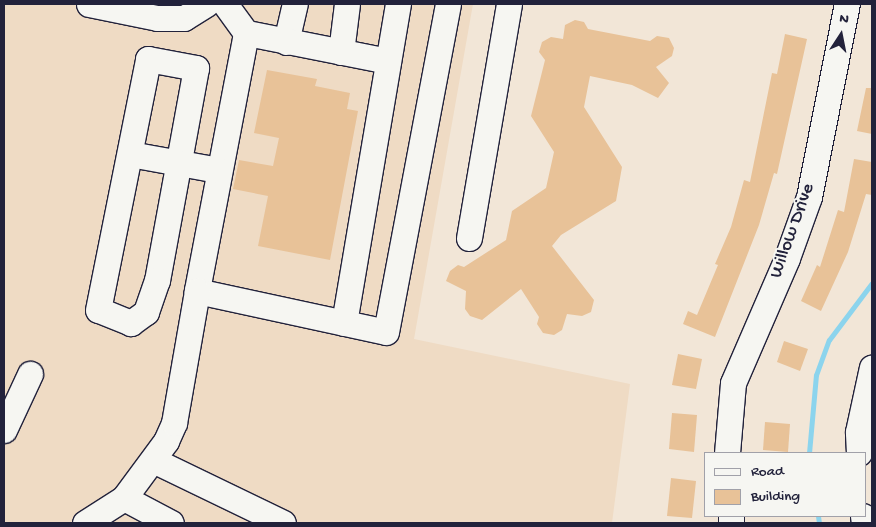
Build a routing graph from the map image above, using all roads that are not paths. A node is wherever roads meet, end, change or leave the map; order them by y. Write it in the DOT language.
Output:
graph roads {
  1 [pos="89,4"];
  2 [pos="206,4"];
  3 [pos="225,4"];
  4 [pos="296,4"];
  5 [pos="348,4"];
  6 [pos="398,4"];
  7 [pos="448,4"];
  8 [pos="509,4"];
  9 [pos="847,4"];
  10 [pos="157,18"];
  11 [pos="246,33"];
  12 [pos="286,42"];
  13 [pos="340,52"];
  14 [pos="148,60"];
  15 [pos="388,61"];
  16 [pos="130,154"];
  17 [pos="177,163"];
  18 [pos="218,170"];
  19 [pos="469,238"];
  20 [pos="197,291"];
  21 [pos="344,323"];
  22 [pos="872,367"];
  23 [pos="30,374"];
  24 [pos="868,404"];
  25 [pos="4,430"];
  26 [pos="727,452"];
  27 [pos="859,452"];
  28 [pos="155,461"];
  29 [pos="124,498"];
  30 [pos="85,523"];
  31 [pos="171,523"];
  32 [pos="283,523"];
  1 -- 10 [label="street"];
  2 -- 10 [label="street"];
  3 -- 11 [label="street"];
  4 -- 12 [label="street"];
  5 -- 13 [label="street"];
  6 -- 15 [label="street"];
  7 -- 21 [label="street"];
  8 -- 19 [label="street"];
  9 -- 26 [label="street, Willow Drive"];
  10 -- 14 [label="street"];
  11 -- 12 [label="street"];
  11 -- 18 [label="street"];
  12 -- 13 [label="street"];
  13 -- 15 [label="street"];
  14 -- 16 [label="street"];
  14 -- 17 [label="street"];
  15 -- 21 [label="street"];
  16 -- 17 [label="street"];
  16 -- 17 [label="street"];
  17 -- 18 [label="street"];
  18 -- 20 [label="street"];
  20 -- 21 [label="street"];
  20 -- 28 [label="street"];
  22 -- 24 [label="street"];
  23 -- 25 [label="street"];
  24 -- 27 [label="street"];
  28 -- 29 [label="street"];
  28 -- 32 [label="street"];
  29 -- 30 [label="street"];
  29 -- 31 [label="street"];
}
